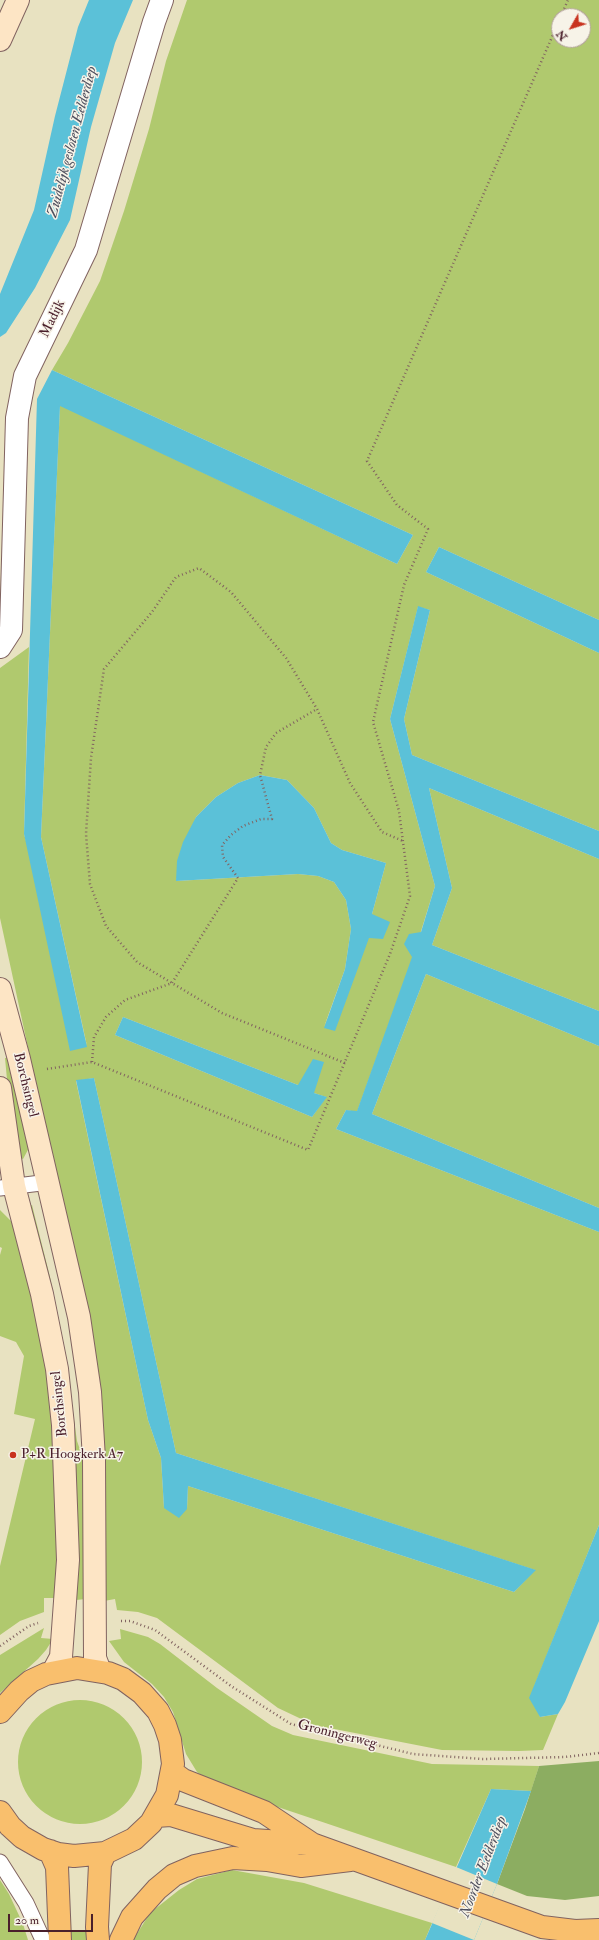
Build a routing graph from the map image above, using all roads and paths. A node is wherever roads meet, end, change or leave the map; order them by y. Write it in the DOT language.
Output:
graph roads {
  1 [pos="18,0"];
  2 [pos="162,0"];
  3 [pos="551,39"];
  4 [pos="0,40"];
  5 [pos="0,646"];
  6 [pos="317,709"];
  7 [pos="403,841"];
  8 [pos="172,983"];
  9 [pos="0,989"];
  10 [pos="92,1062"];
  11 [pos="344,1063"];
  12 [pos="41,1070"];
  13 [pos="0,1088"];
  14 [pos="49,1182"];
  15 [pos="7,1187"];
  16 [pos="61,1619"];
  17 [pos="95,1620"];
  18 [pos="0,1646"];
  19 [pos="100,1671"];
  20 [pos="53,1672"];
  21 [pos="0,1712"];
  22 [pos="599,1753"];
  23 [pos="172,1772"];
  24 [pos="0,1812"];
  25 [pos="156,1816"];
  26 [pos="312,1844"];
  27 [pos="50,1851"];
  28 [pos="105,1852"];
  29 [pos="354,1860"];
  30 [pos="0,1862"];
  31 [pos="599,1930"];
  32 [pos="43,1940"];
  33 [pos="60,1940"];
  34 [pos="98,1940"];
  35 [pos="121,1940"];
  1 -- 4 [label="main road"];
  2 -- 5 [label="street, Madijk"];
  3 -- 7 [label="path"];
  6 -- 7 [label="path"];
  6 -- 8 [label="path"];
  6 -- 8 [label="path"];
  7 -- 11 [label="path"];
  8 -- 10 [label="path"];
  8 -- 11 [label="path"];
  9 -- 14 [label="main road, Borchsingel"];
  10 -- 11 [label="path"];
  10 -- 12 [label="path"];
  13 -- 15 [label="main road, Borchsingel"];
  14 -- 15 [label="lane"];
  14 -- 17 [label="main road, Borchsingel"];
  15 -- 16 [label="main road, Borchsingel"];
  16 -- 18 [label="path"];
  16 -- 20 [label="main road, Borchsingel"];
  17 -- 19 [label="main road, Borchsingel"];
  17 -- 22 [label="path, Groningerweg"];
  19 -- 20 [label="main road"];
  19 -- 23 [label="main road"];
  20 -- 21 [label="main road"];
  23 -- 25 [label="main road"];
  23 -- 26 [label="main road"];
  24 -- 27 [label="main road"];
  25 -- 26 [label="main road"];
  25 -- 28 [label="main road"];
  26 -- 29 [label="main road"];
  27 -- 28 [label="main road"];
  27 -- 33 [label="main road"];
  28 -- 34 [label="main road"];
  29 -- 31 [label="main road"];
  29 -- 35 [label="main road"];
  30 -- 32 [label="lane"];
}
